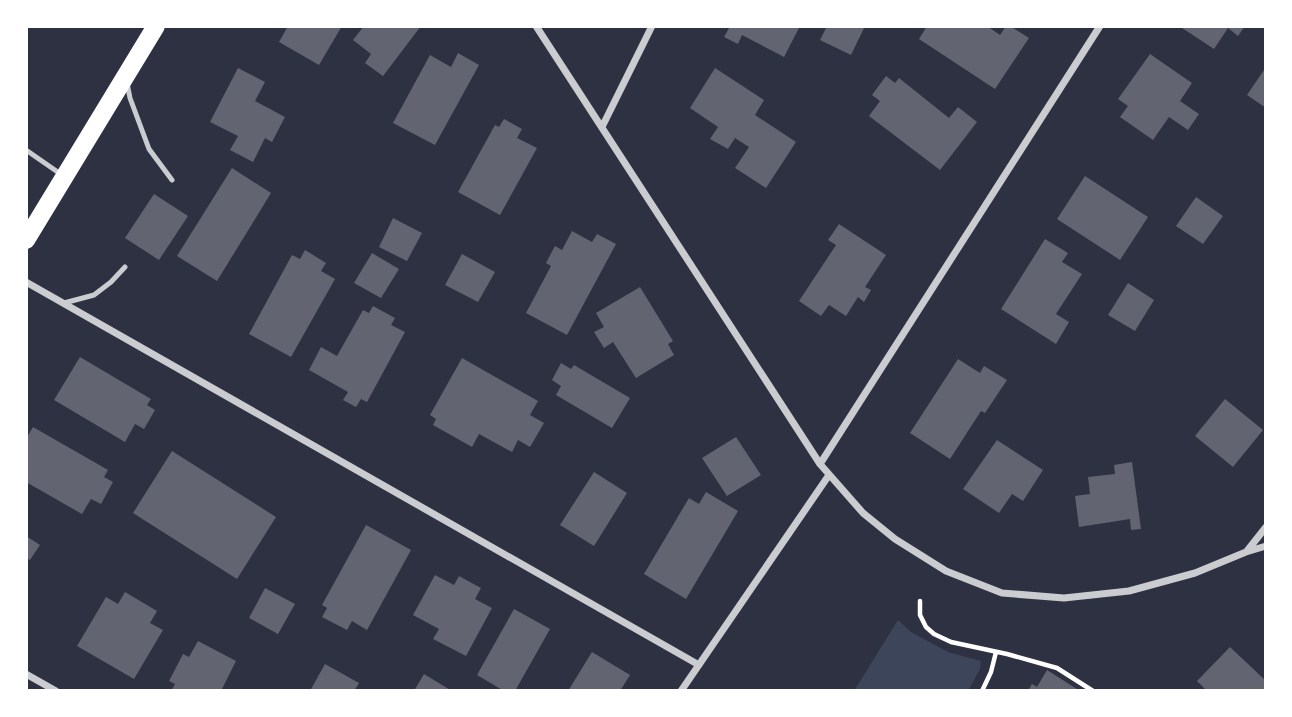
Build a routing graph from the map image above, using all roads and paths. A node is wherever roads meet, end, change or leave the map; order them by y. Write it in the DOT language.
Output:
graph roads {
  1 [pos="156,26"];
  2 [pos="536,26"];
  3 [pos="652,26"];
  4 [pos="1100,26"];
  5 [pos="126,75"];
  6 [pos="602,127"];
  7 [pos="26,150"];
  8 [pos="65,176"];
  9 [pos="172,180"];
  10 [pos="26,240"];
  11 [pos="125,267"];
  12 [pos="26,282"];
  13 [pos="64,303"];
  14 [pos="820,464"];
  15 [pos="829,475"];
  16 [pos="1266,527"];
  17 [pos="1266,547"];
  18 [pos="1246,552"];
  19 [pos="920,601"];
  20 [pos="996,652"];
  21 [pos="699,665"];
  22 [pos="26,674"];
  23 [pos="56,691"];
  24 [pos="681,691"];
  25 [pos="982,691"];
  26 [pos="1093,691"];
  1 -- 5 [label="main road"];
  2 -- 6 [label="street"];
  3 -- 6 [label="street"];
  4 -- 14 [label="street"];
  5 -- 8 [label="main road"];
  5 -- 9 [label="lane"];
  6 -- 14 [label="street"];
  7 -- 8 [label="lane"];
  8 -- 10 [label="main road"];
  11 -- 13 [label="lane"];
  12 -- 13 [label="street"];
  13 -- 21 [label="street"];
  14 -- 15 [label="street"];
  15 -- 18 [label="street"];
  15 -- 21 [label="street"];
  16 -- 18 [label="street"];
  17 -- 18 [label="street"];
  19 -- 20 [label="path"];
  20 -- 25 [label="path"];
  20 -- 26 [label="path"];
  21 -- 24 [label="street"];
  22 -- 23 [label="street"];
}
